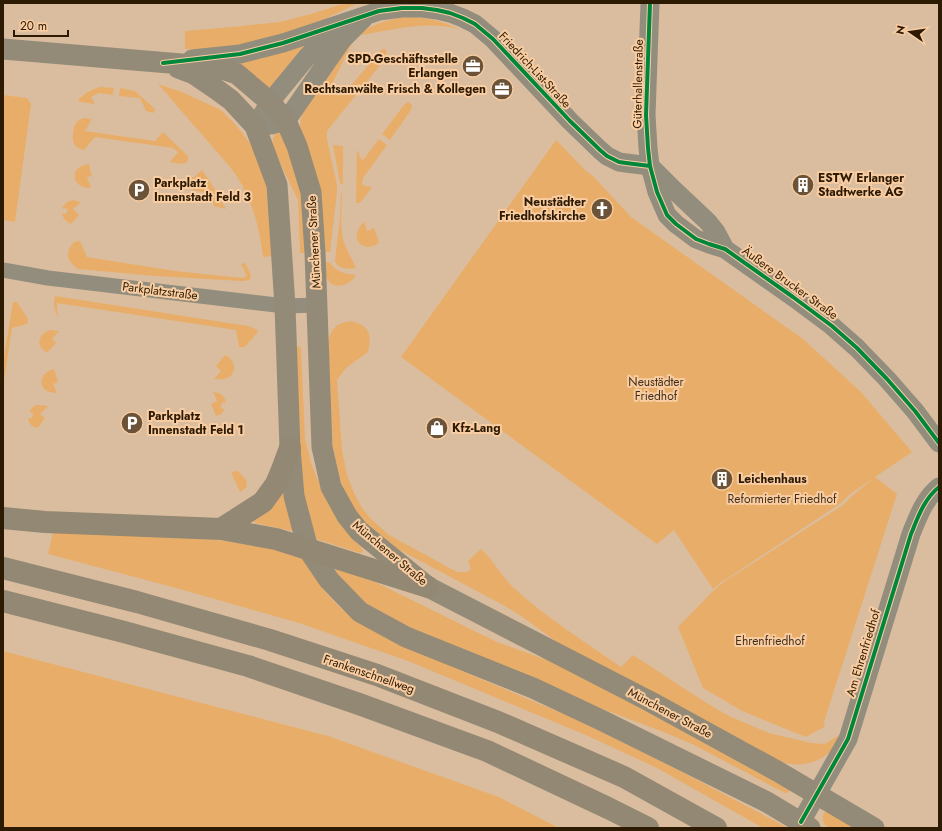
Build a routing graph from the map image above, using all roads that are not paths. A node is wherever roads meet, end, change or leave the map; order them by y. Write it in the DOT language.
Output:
graph roads {
  1 [pos="650,3"];
  2 [pos="368,15"];
  3 [pos="6,50"];
  4 [pos="159,62"];
  5 [pos="270,102"];
  6 [pos="286,121"];
  7 [pos="255,126"];
  8 [pos="650,166"];
  9 [pos="3,270"];
  10 [pos="317,305"];
  11 [pos="285,306"];
  12 [pos="939,442"];
  13 [pos="290,448"];
  14 [pos="939,487"];
  15 [pos="3,518"];
  16 [pos="221,529"];
  17 [pos="308,549"];
  18 [pos="3,568"];
  19 [pos="428,587"];
  20 [pos="3,601"];
  21 [pos="817,794"];
  22 [pos="805,825"];
  23 [pos="648,828"];
  24 [pos="716,828"];
  25 [pos="874,828"];
  1 -- 8 [label="street, Güterhallenstraße"];
  2 -- 4 [label="street, Friedrich-List-Straße"];
  2 -- 5 [label="street, Friedrich-List-Straße"];
  2 -- 6 [label="street, Friedrich-List-Straße"];
  2 -- 8 [label="street, Friedrich-List-Straße"];
  3 -- 4 [label="main road, Münchener Straße"];
  4 -- 5 [label="main road, Münchener Straße"];
  4 -- 7 [label="main road, Münchener Straße"];
  5 -- 6 [label="main road, Münchener Straße"];
  5 -- 7 [label="street, Friedrich-List-Straße"];
  6 -- 7 [label="street"];
  6 -- 10 [label="main road, Münchener Straße"];
  7 -- 11 [label="main road, Münchener Straße"];
  8 -- 12 [label="street, Äußere Brucker Straße"];
  9 -- 11 [label="street, Parkplatzstraße"];
  10 -- 11 [label="street, Parkplatzstraße"];
  10 -- 19 [label="main road, Münchener Straße"];
  11 -- 13 [label="main road, Münchener Straße"];
  13 -- 16 [label="highway"];
  13 -- 17 [label="main road, Münchener Straße"];
  14 -- 21 [label="street, Am Ehrenfriedhof"];
  15 -- 16 [label="highway"];
  16 -- 17 [label="highway"];
  17 -- 19 [label="highway"];
  17 -- 22 [label="main road, Münchener Straße"];
  18 -- 24 [label="highway, Frankenschnellweg"];
  19 -- 21 [label="main road, Münchener Straße"];
  20 -- 23 [label="highway"];
  21 -- 22 [label="street, Am Ehrenfriedhof"];
  21 -- 25 [label="main road, Münchener Straße"];
}
